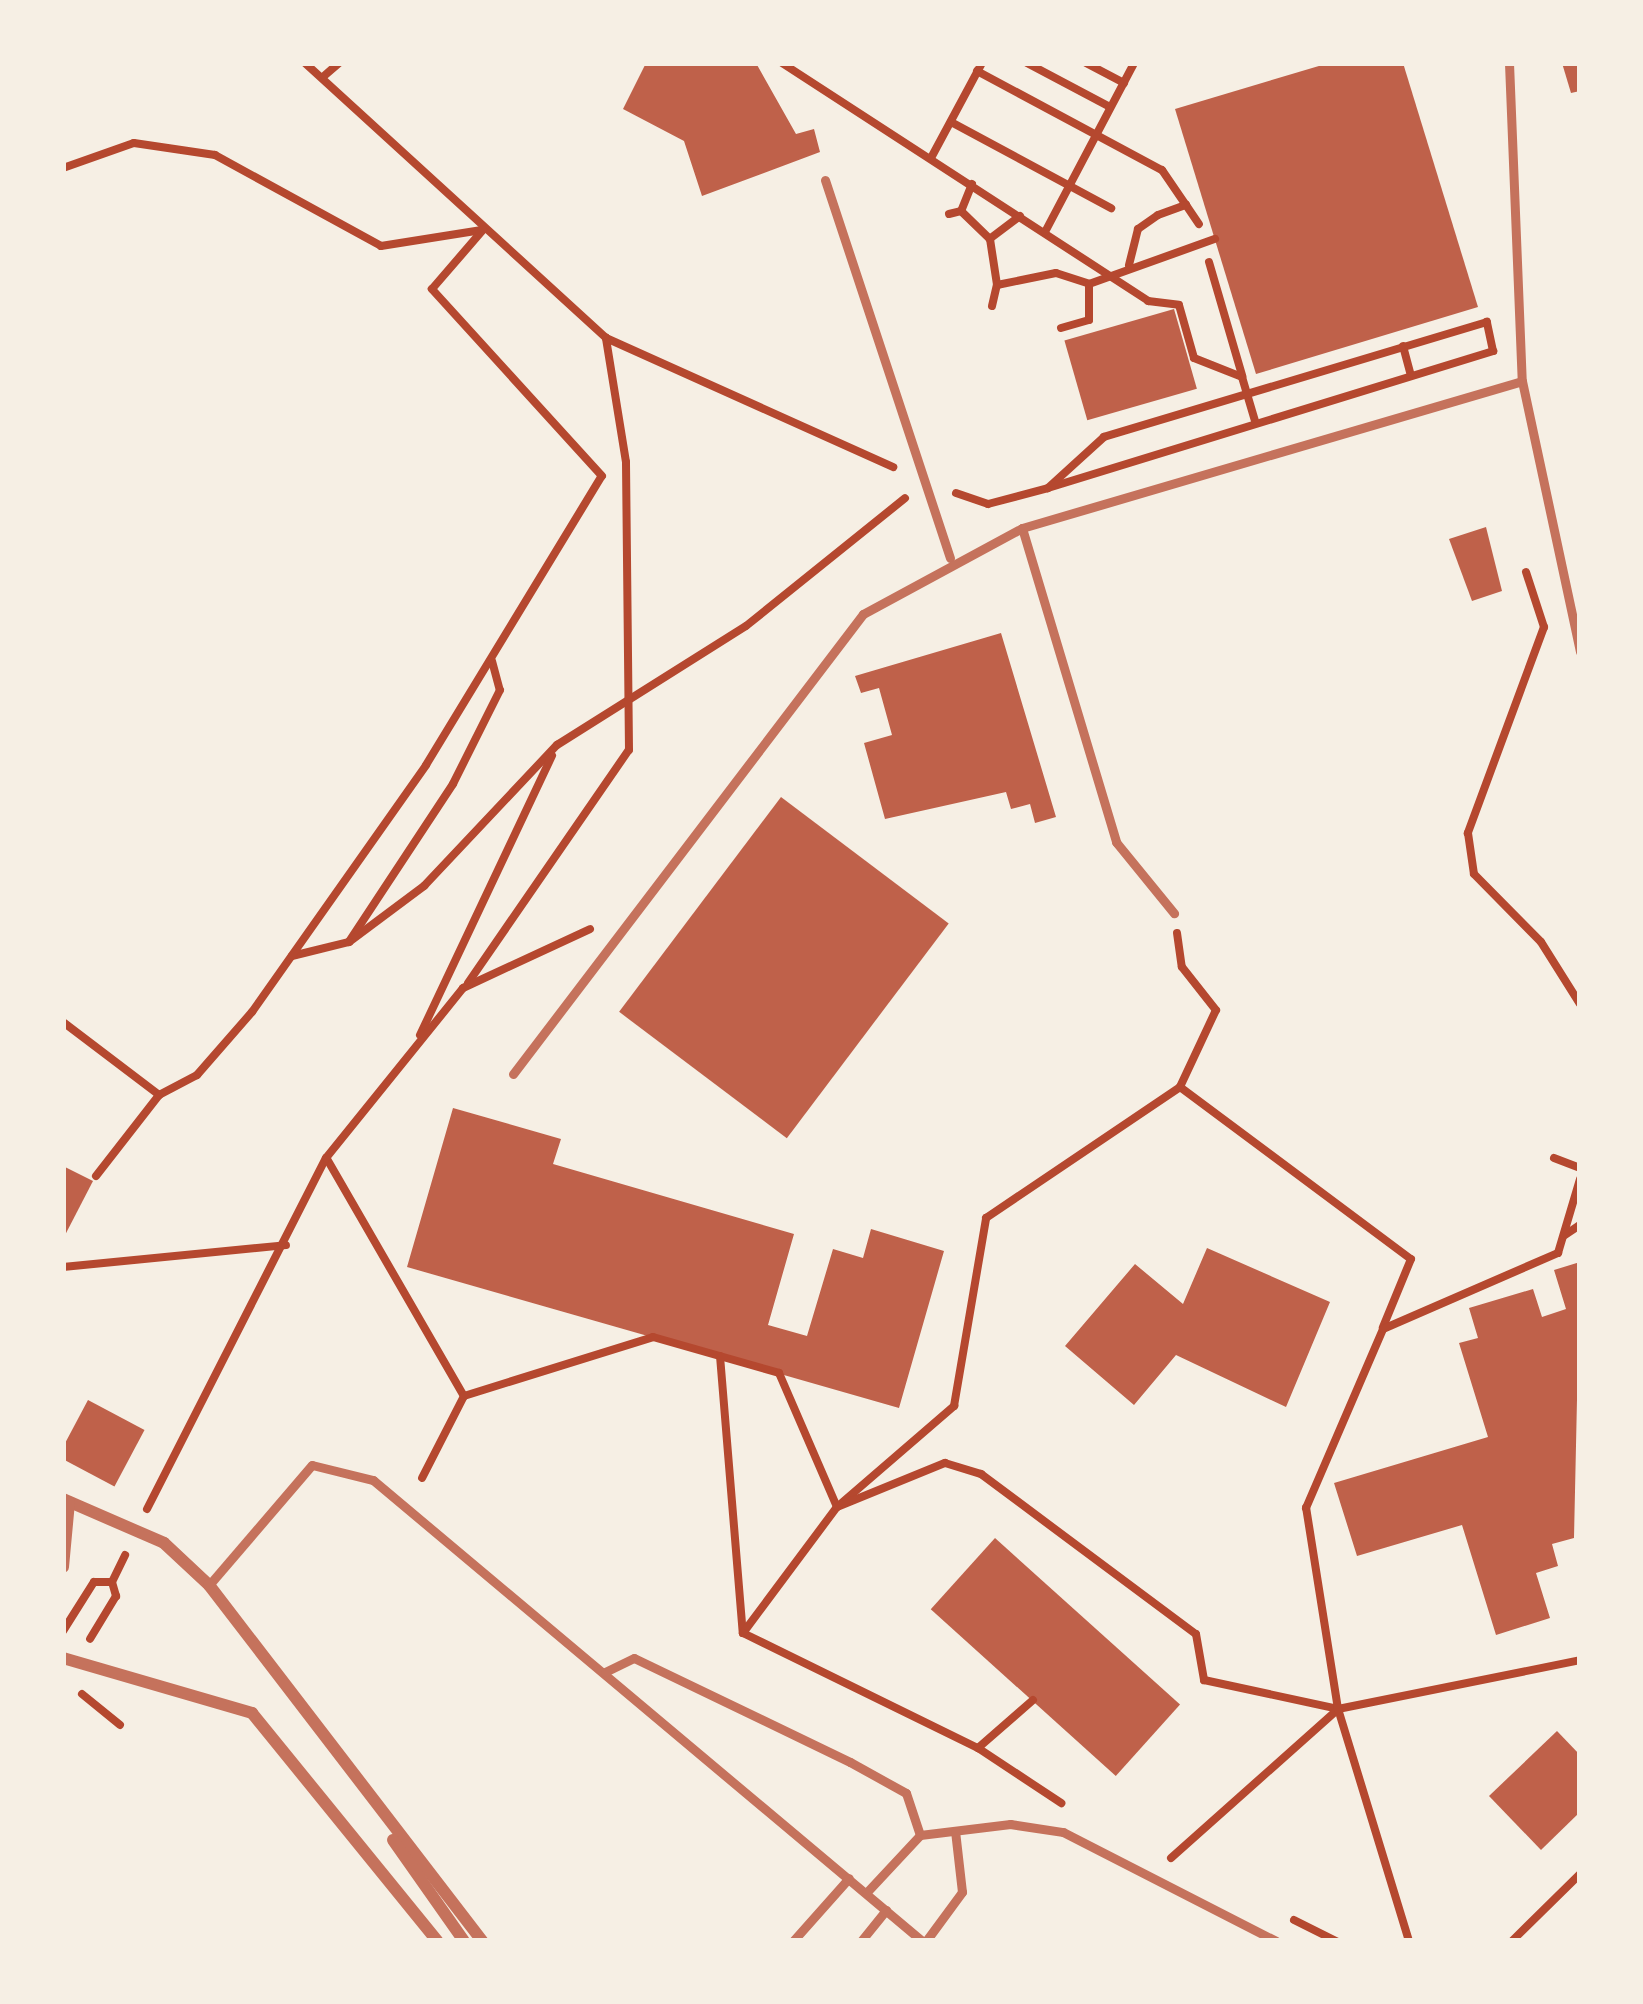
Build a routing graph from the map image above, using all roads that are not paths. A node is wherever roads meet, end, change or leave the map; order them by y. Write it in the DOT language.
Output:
graph roads {
  1 [pos="1509,63"];
  2 [pos="825,180"];
  3 [pos="1522,381"];
  4 [pos="1022,528"];
  5 [pos="950,558"];
  6 [pos="1580,652"];
  7 [pos="1174,913"];
  8 [pos="513,1074"];
  9 [pos="66,1501"];
  10 [pos="63,1567"];
  11 [pos="209,1585"];
  12 [pos="66,1651"];
  13 [pos="605,1672"];
  14 [pos="368,1797"];
  15 [pos="955,1831"];
  16 [pos="920,1835"];
  17 [pos="849,1878"];
  18 [pos="866,1893"];
  19 [pos="886,1910"];
  20 [pos="437,1941"];
  21 [pos="464,1941"];
  22 [pos="482,1941"];
  23 [pos="793,1941"];
  24 [pos="861,1941"];
  25 [pos="924,1941"];
  26 [pos="1276,1941"];
  1 -- 3 [label="lane"];
  2 -- 5 [label="lane"];
  3 -- 4 [label="lane"];
  3 -- 6 [label="lane"];
  4 -- 5 [label="lane"];
  4 -- 7 [label="lane"];
  5 -- 8 [label="lane"];
  9 -- 10 [label="street"];
  9 -- 11 [label="street"];
  11 -- 13 [label="lane"];
  11 -- 14 [label="street"];
  12 -- 20 [label="street"];
  13 -- 16 [label="lane"];
  13 -- 17 [label="lane"];
  14 -- 21 [label="street"];
  14 -- 22 [label="street"];
  15 -- 16 [label="lane"];
  15 -- 25 [label="lane"];
  15 -- 26 [label="lane"];
  16 -- 18 [label="lane"];
  17 -- 18 [label="lane"];
  17 -- 23 [label="lane"];
  18 -- 19 [label="lane"];
  19 -- 24 [label="lane"];
  19 -- 25 [label="lane"];
}
